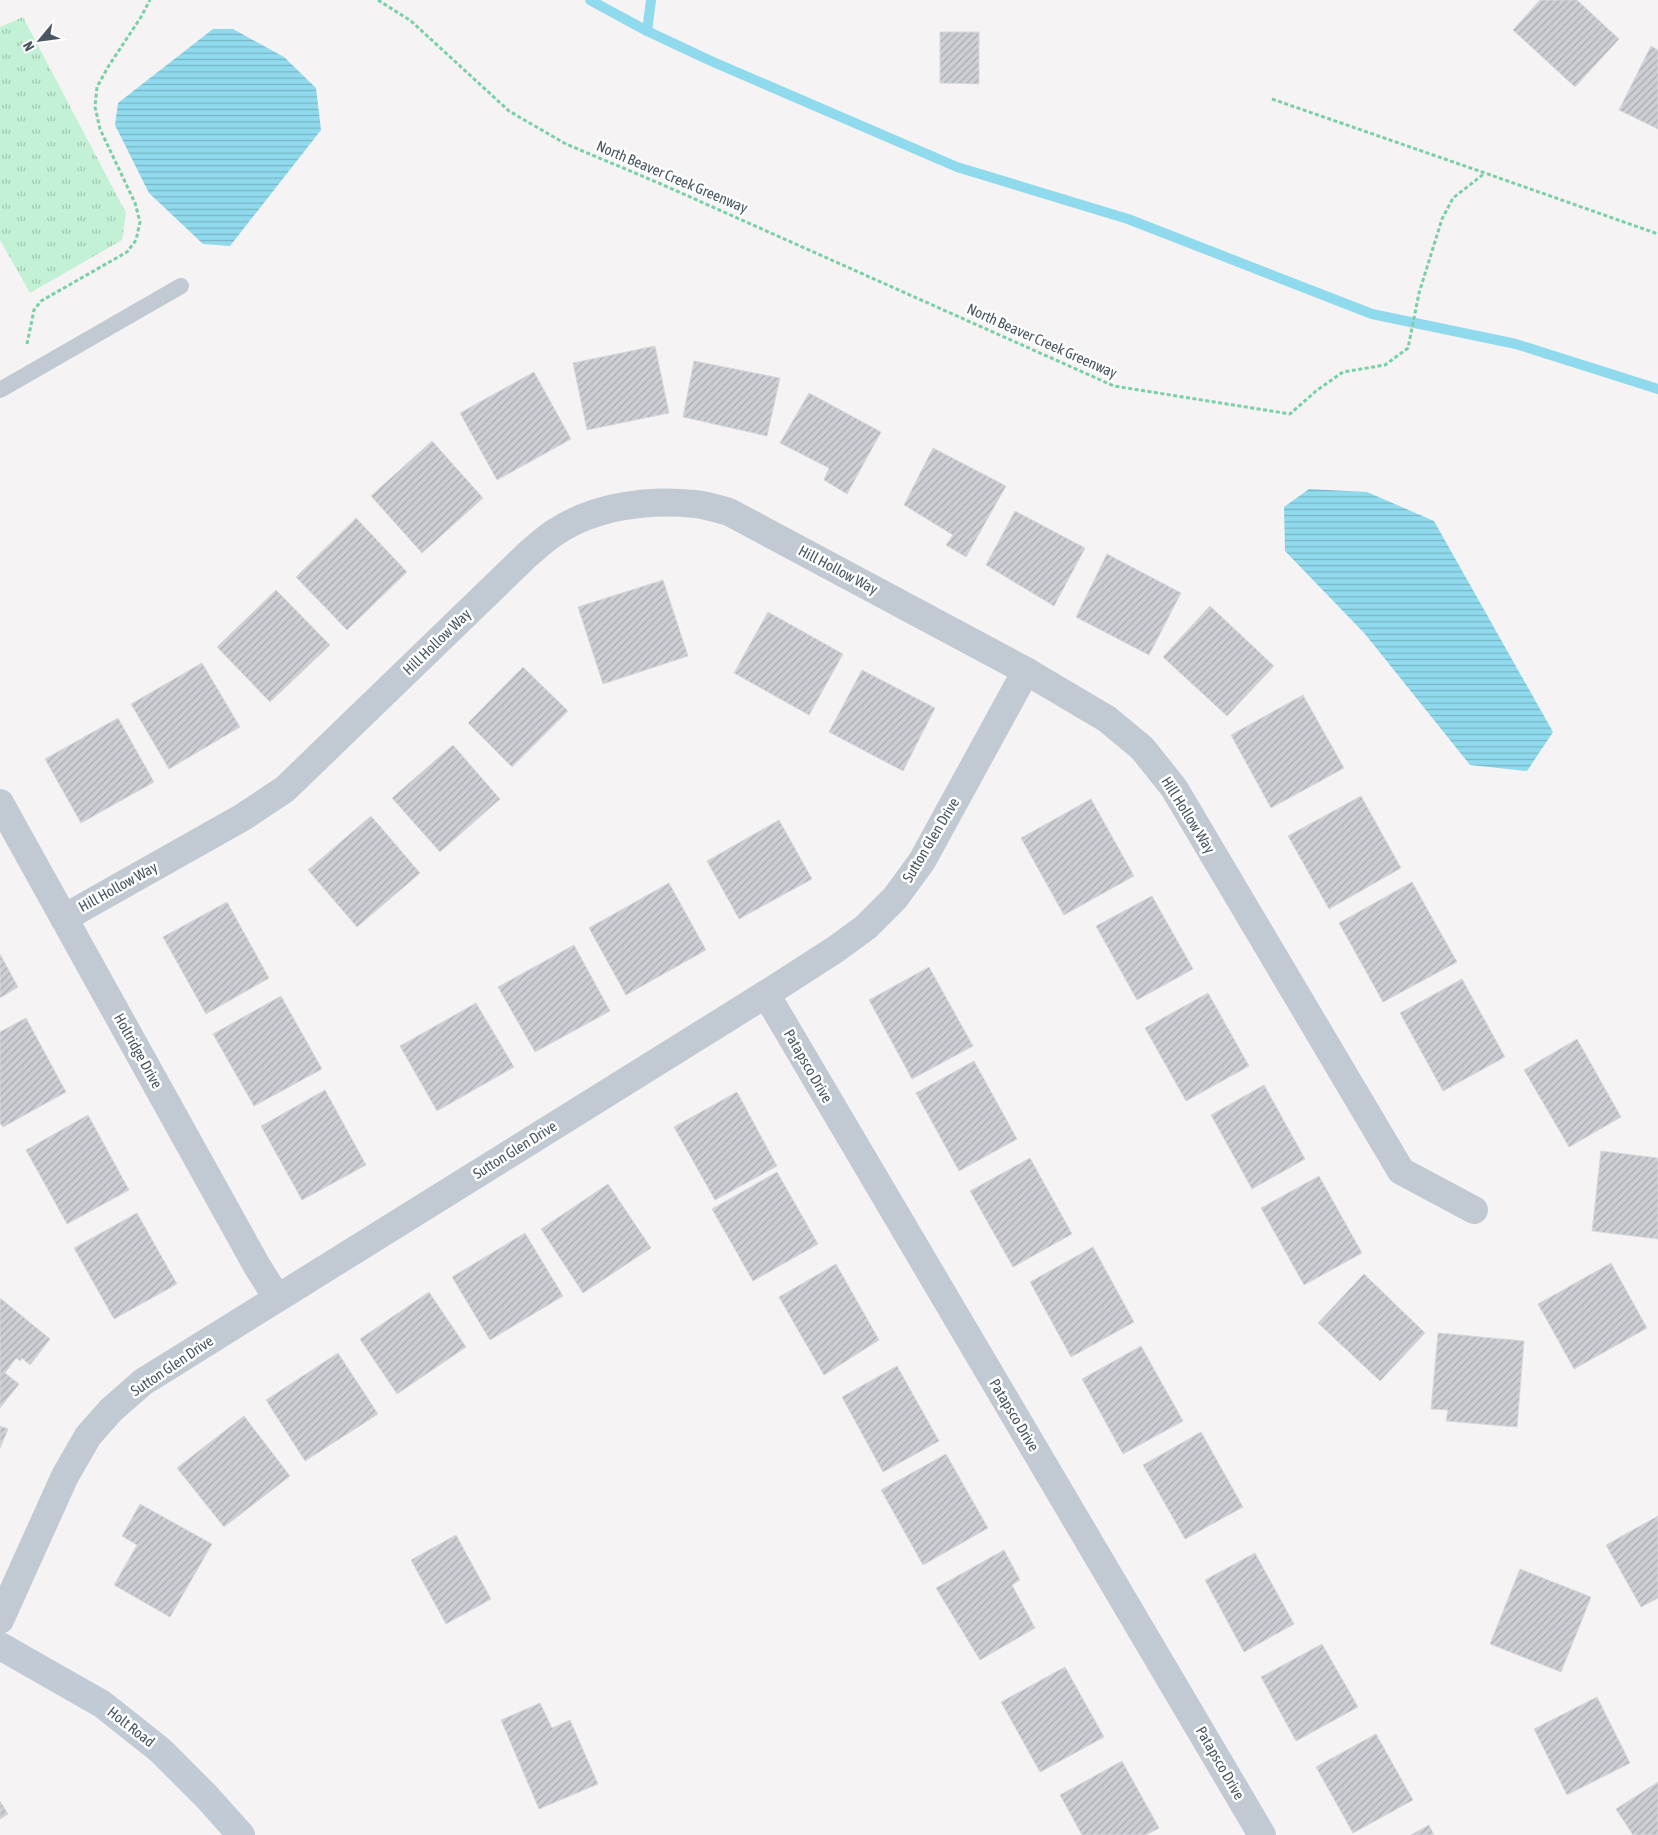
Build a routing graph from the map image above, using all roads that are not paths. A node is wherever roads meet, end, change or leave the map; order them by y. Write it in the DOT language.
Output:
graph roads {
  1 [pos="181,286"];
  2 [pos="0,390"];
  3 [pos="1026,671"];
  4 [pos="0,803"];
  5 [pos="64,918"];
  6 [pos="766,994"];
  7 [pos="1474,1210"];
  8 [pos="277,1298"];
  9 [pos="0,1620"];
  10 [pos="0,1646"];
  11 [pos="241,1835"];
  12 [pos="1262,1835"];
  1 -- 2 [label="lane"];
  3 -- 5 [label="street, Hill Hollow Way"];
  3 -- 6 [label="street, Sutton Glen Drive"];
  3 -- 7 [label="street, Hill Hollow Way"];
  4 -- 5 [label="street, Holtridge Drive"];
  5 -- 8 [label="street, Holtridge Drive"];
  6 -- 8 [label="street, Sutton Glen Drive"];
  6 -- 12 [label="street, Patapsco Drive"];
  8 -- 9 [label="street, Sutton Glen Drive"];
  10 -- 11 [label="street, Holt Road"];
}
